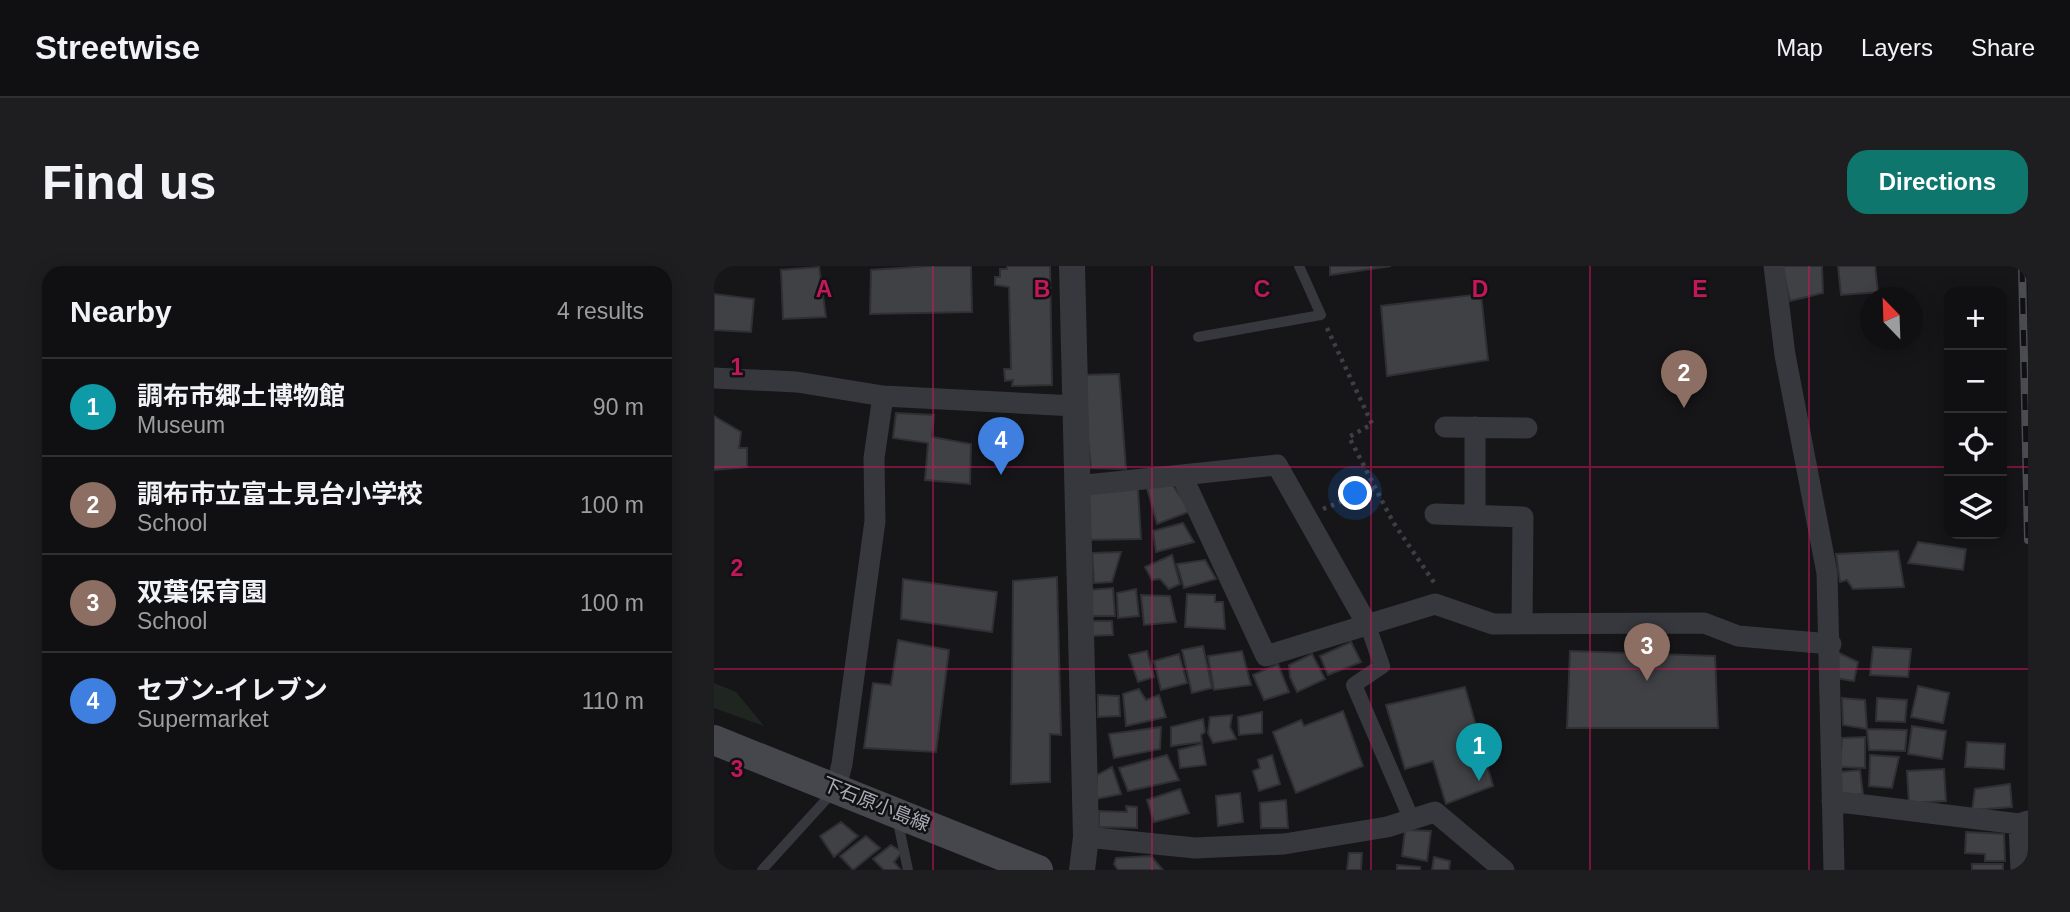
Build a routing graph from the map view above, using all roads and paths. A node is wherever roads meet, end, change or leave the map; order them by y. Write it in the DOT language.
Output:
graph roads {
  1 [pos="1072,266"];
  2 [pos="1299,266"];
  3 [pos="1774,266"];
  4 [pos="1321,315"];
  5 [pos="1198,337"];
  6 [pos="714,378"];
  7 [pos="883,396"];
  8 [pos="1076,406"];
  9 [pos="1446,427"];
  10 [pos="1475,428"];
  11 [pos="1527,428"];
  12 [pos="1182,476"];
  13 [pos="1077,486"];
  14 [pos="1375,488"];
  15 [pos="1435,513"];
  16 [pos="1475,515"];
  17 [pos="1306,516"];
  18 [pos="1447,607"];
  19 [pos="1522,624"];
  20 [pos="1368,626"];
  21 [pos="1831,644"];
  22 [pos="714,740"];
  23 [pos="836,788"];
  24 [pos="1832,801"];
  25 [pos="896,812"];
  26 [pos="1412,818"];
  27 [pos="2024,823"];
  28 [pos="1086,837"];
  29 [pos="2023,858"];
  30 [pos="762,870"];
  31 [pos="908,870"];
  32 [pos="1038,870"];
  33 [pos="1082,870"];
  34 [pos="1504,870"];
  35 [pos="1834,870"];
  1 -- 8 [label="street"];
  2 -- 4 [label="lane"];
  3 -- 21 [label="street"];
  4 -- 5 [label="lane"];
  4 -- 14 [label="path"];
  6 -- 7 [label="street"];
  7 -- 8 [label="street"];
  7 -- 23 [label="street"];
  8 -- 13 [label="street"];
  9 -- 10 [label="street"];
  10 -- 11 [label="street"];
  10 -- 16 [label="street"];
  12 -- 13 [label="street"];
  12 -- 17 [label="street"];
  12 -- 20 [label="street"];
  13 -- 28 [label="street"];
  14 -- 17 [label="path"];
  14 -- 18 [label="path"];
  15 -- 16 [label="street"];
  16 -- 19 [label="street"];
  17 -- 20 [label="street"];
  18 -- 19 [label="street"];
  18 -- 20 [label="street"];
  19 -- 21 [label="street"];
  20 -- 26 [label="street"];
  21 -- 24 [label="street"];
  22 -- 23 [label="main road, 下石原小島線"];
  23 -- 25 [label="main road, 下石原小島線"];
  23 -- 30 [label="lane"];
  24 -- 27 [label="street"];
  24 -- 35 [label="street"];
  25 -- 31 [label="lane"];
  25 -- 32 [label="main road, 下石原小島線"];
  26 -- 28 [label="street"];
  26 -- 34 [label="street"];
  27 -- 29 [label="street"];
  28 -- 33 [label="street"];
}
